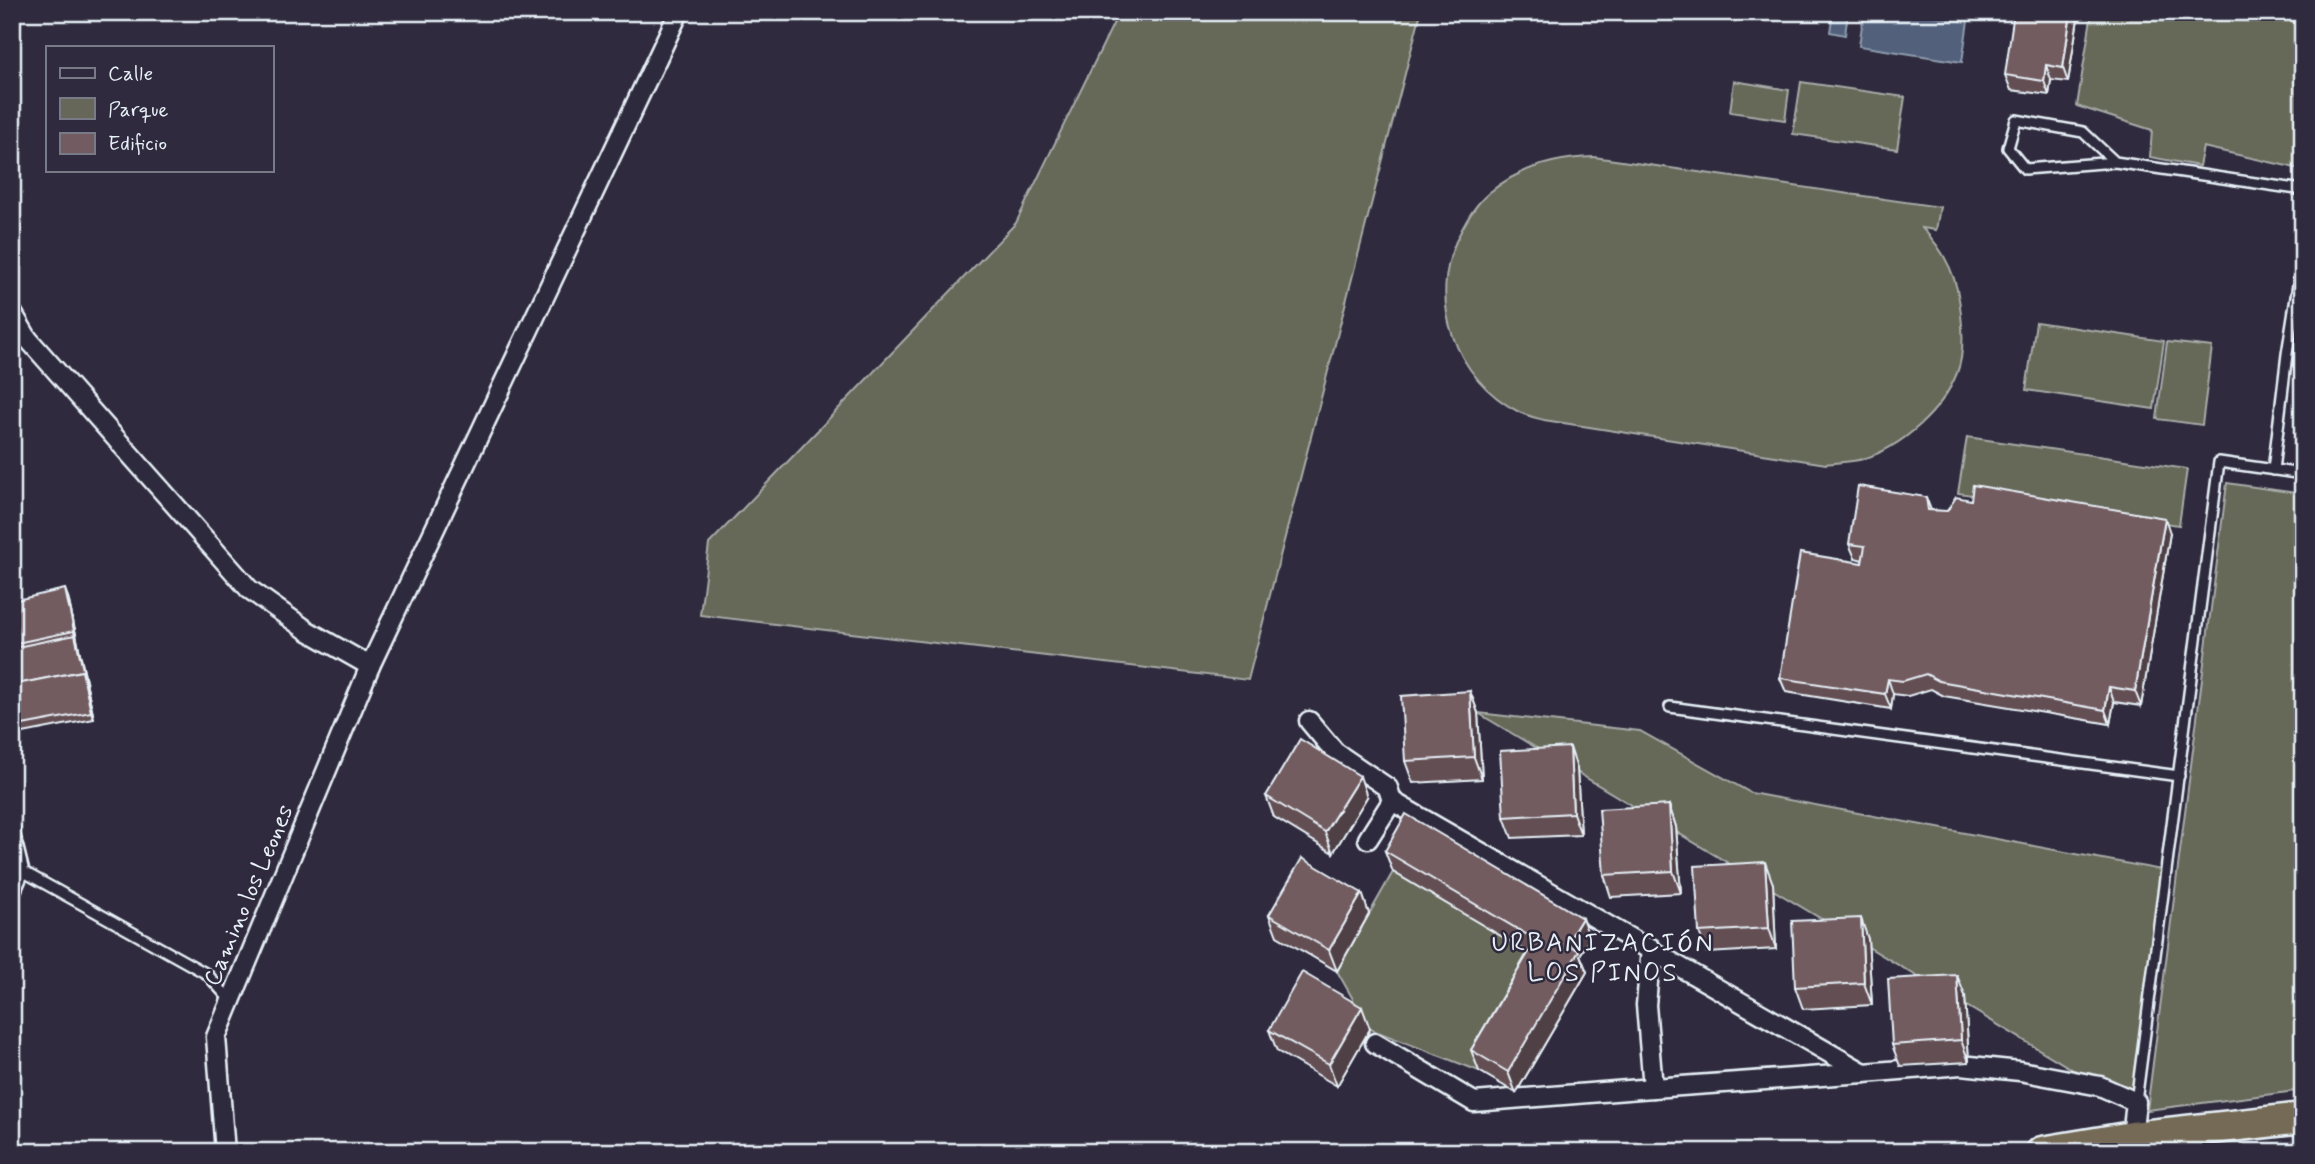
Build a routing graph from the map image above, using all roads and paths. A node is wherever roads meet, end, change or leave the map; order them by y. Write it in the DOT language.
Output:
graph roads {
  1 [pos="679,12"];
  2 [pos="2115,162"];
  3 [pos="2303,190"];
  4 [pos="2303,253"];
  5 [pos="12,312"];
  6 [pos="2273,470"];
  7 [pos="2303,474"];
  8 [pos="370,666"];
  9 [pos="1670,707"];
  10 [pos="1309,721"];
  11 [pos="2179,776"];
  12 [pos="1392,800"];
  13 [pos="12,823"];
  14 [pos="1368,839"];
  15 [pos="24,872"];
  16 [pos="12,900"];
  17 [pos="1650,948"];
  18 [pos="231,1001"];
  19 [pos="1375,1043"];
  20 [pos="1864,1073"];
  21 [pos="1653,1088"];
  22 [pos="2136,1102"];
  23 [pos="2303,1118"];
  24 [pos="2303,1133"];
  25 [pos="2128,1144"];
  26 [pos="225,1152"];
  27 [pos="2042,1152"];
  1 -- 8 [label="street, Camino los Leones"];
  2 -- 2 [label="lane"];
  2 -- 3 [label="lane"];
  4 -- 6 [label="lane"];
  5 -- 8 [label="street"];
  6 -- 7 [label="lane"];
  6 -- 11 [label="lane"];
  8 -- 18 [label="street, Camino los Leones"];
  9 -- 11 [label="lane"];
  10 -- 12 [label="street"];
  11 -- 22 [label="lane"];
  12 -- 14 [label="street"];
  12 -- 17 [label="street"];
  13 -- 15 [label="lane"];
  15 -- 16 [label="lane"];
  15 -- 18 [label="lane"];
  17 -- 20 [label="street"];
  17 -- 21 [label="street"];
  18 -- 26 [label="street, Camino los Leones"];
  19 -- 21 [label="street"];
  20 -- 21 [label="street"];
  20 -- 22 [label="street"];
  22 -- 25 [label="street"];
  23 -- 25 [label="highway"];
  24 -- 25 [label="highway"];
  25 -- 27 [label="highway"];
}
